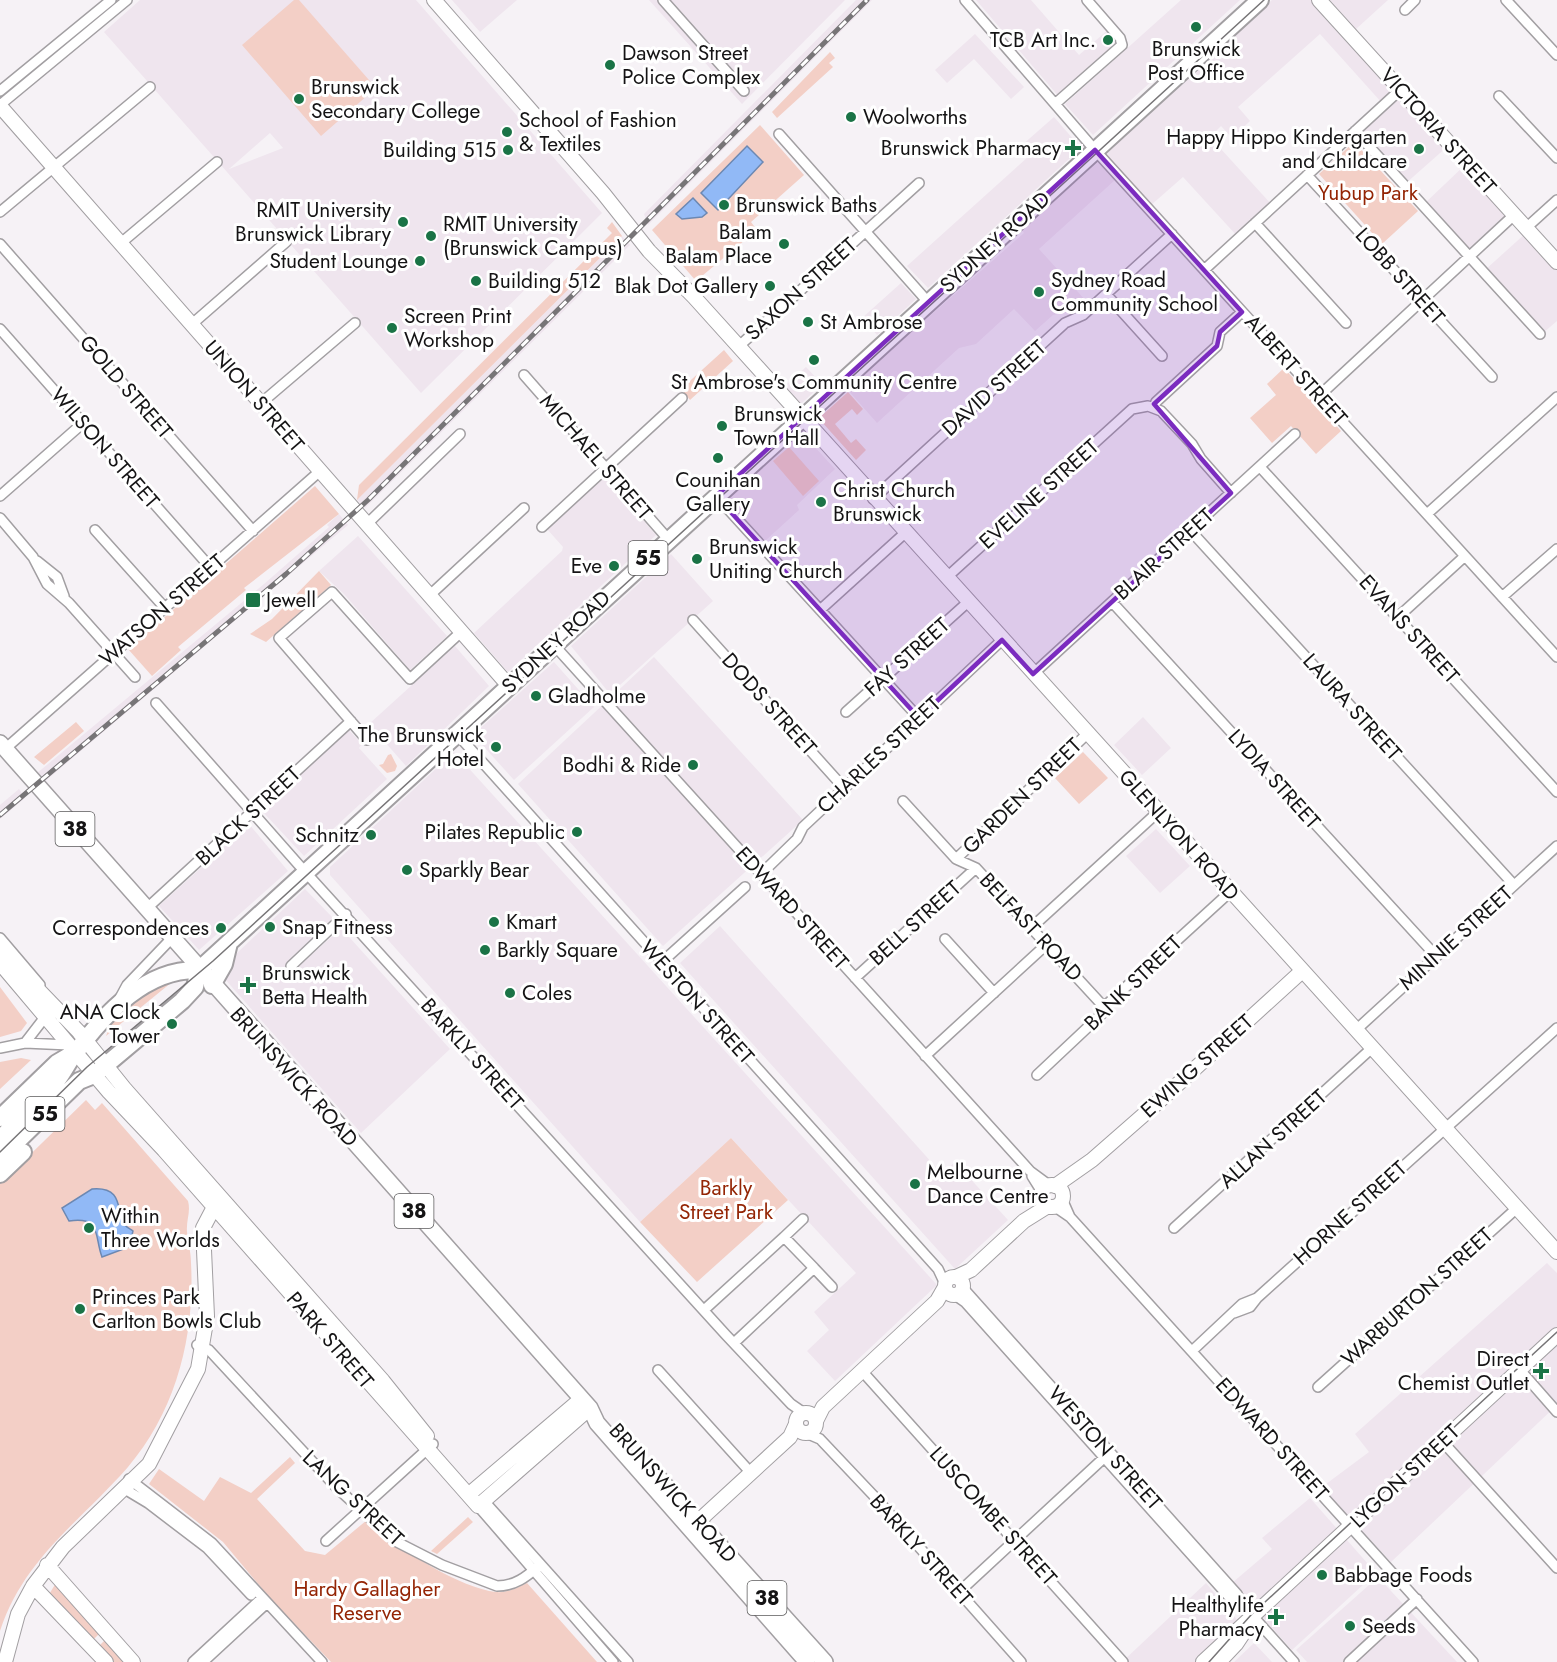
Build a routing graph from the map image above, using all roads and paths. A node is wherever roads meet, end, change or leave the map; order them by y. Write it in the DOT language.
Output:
graph roads {
  1 [pos="111,0"];
  2 [pos="127,0"];
  3 [pos="434,0"];
  4 [pos="663,0"];
  5 [pos="1087,0"];
  6 [pos="1260,0"];
  7 [pos="1319,0"];
  8 [pos="1415,0"];
  9 [pos="1506,0"];
  10 [pos="970,2"];
  11 [pos="1405,10"];
  12 [pos="1557,56"];
  13 [pos="150,87"];
  14 [pos="1401,90"];
  15 [pos="0,91"];
  16 [pos="744,91"];
  17 [pos="1499,96"];
  18 [pos="1055,104"];
  19 [pos="0,106"];
  20 [pos="1355,131"];
  21 [pos="779,134"];
  22 [pos="1095,150"];
  23 [pos="1557,158"];
  24 [pos="217,162"];
  25 [pos="53,167"];
  26 [pos="1307,175"];
  27 [pos="919,183"];
  28 [pos="1557,200"];
  29 [pos="0,213"];
  30 [pos="1514,215"];
  31 [pos="1255,223"];
  32 [pos="1526,228"];
  33 [pos="865,231"];
  34 [pos="1172,234"];
  35 [pos="286,242"];
  36 [pos="122,243"];
  37 [pos="0,244"];
  38 [pos="1469,257"];
  39 [pos="1557,262"];
  40 [pos="1204,270"];
  41 [pos="1106,294"];
  42 [pos="1422,301"];
  43 [pos="928,302"];
  44 [pos="1242,312"];
  45 [pos="355,322"];
  46 [pos="1346,323"];
  47 [pos="190,324"];
  48 [pos="0,329"];
  49 [pos="1540,334"];
  50 [pos="738,347"];
  51 [pos="1162,356"];
  52 [pos="524,375"];
  53 [pos="1492,377"];
  54 [pos="1320,396"];
  55 [pos="1557,397"];
  56 [pos="682,398"];
  57 [pos="260,405"];
  58 [pos="1154,407"];
  59 [pos="801,418"];
  60 [pos="83,423"];
  61 [pos="460,434"];
  62 [pos="1295,434"];
  63 [pos="1260,466"];
  64 [pos="606,469"];
  65 [pos="320,471"];
  66 [pos="1231,493"];
  67 [pos="0,496"];
  68 [pos="716,496"];
  69 [pos="873,498"];
  70 [pos="525,507"];
  71 [pos="1427,514"];
  72 [pos="0,518"];
  73 [pos="367,524"];
  74 [pos="542,526"];
  75 [pos="95,530"];
  76 [pos="1190,530"];
  77 [pos="253,531"];
  78 [pos="905,533"];
  79 [pos="668,539"];
  80 [pos="1557,549"];
  81 [pos="1465,556"];
  82 [pos="210,567"];
  83 [pos="946,578"];
  84 [pos="430,595"];
  85 [pos="1502,597"];
  86 [pos="968,602"];
  87 [pos="1112,602"];
  88 [pos="165,608"];
  89 [pos="820,609"];
  90 [pos="1398,617"];
  91 [pos="693,620"];
  92 [pos="461,632"];
  93 [pos="1002,640"];
  94 [pos="554,645"];
  95 [pos="113,652"];
  96 [pos="1557,657"];
  97 [pos="1033,674"];
  98 [pos="135,677"];
  99 [pos="883,679"];
  100 [pos="509,686"];
  101 [pos="156,703"];
  102 [pos="846,712"];
  103 [pos="919,718"];
  104 [pos="351,722"];
  105 [pos="457,734"];
  106 [pos="1087,734"];
  107 [pos="367,740"];
  108 [pos="2,746"];
  109 [pos="844,788"];
  110 [pos="1557,792"];
  111 [pos="903,801"];
  112 [pos="253,812"];
  113 [pos="1158,812"];
  114 [pos="1557,846"];
  115 [pos="956,859"];
  116 [pos="976,868"];
  117 [pos="307,872"];
  118 [pos="761,874"];
  119 [pos="1514,885"];
  120 [pos="746,887"];
  121 [pos="1230,892"];
  122 [pos="145,910"];
  123 [pos="346,914"];
  124 [pos="1031,928"];
  125 [pos="0,938"];
  126 [pos="171,939"];
  127 [pos="945,939"];
  128 [pos="229,942"];
  129 [pos="1047,944"];
  130 [pos="0,950"];
  131 [pos="1436,956"];
  132 [pos="662,962"];
  133 [pos="0,963"];
  134 [pos="291,966"];
  135 [pos="199,970"];
  136 [pos="1301,972"];
  137 [pos="855,978"];
  138 [pos="212,985"];
  139 [pos="37,988"];
  140 [pos="994,993"];
  141 [pos="1104,1007"];
  142 [pos="113,1011"];
  143 [pos="45,1017"];
  144 [pos="1557,1028"];
  145 [pos="1356,1030"];
  146 [pos="25,1044"];
  147 [pos="77,1046"];
  148 [pos="0,1048"];
  149 [pos="1372,1048"];
  150 [pos="925,1056"];
  151 [pos="100,1069"];
  152 [pos="1037,1075"];
  153 [pos="0,1118"];
  154 [pos="1446,1129"];
  155 [pos="0,1139"];
  156 [pos="2,1165"];
  157 [pos="1052,1196"];
  158 [pos="218,1204"];
  159 [pos="1517,1208"];
  160 [pos="802,1219"];
  161 [pos="1174,1228"];
  162 [pos="784,1237"];
  163 [pos="1557,1252"];
  164 [pos="814,1268"];
  165 [pos="954,1286"];
  166 [pos="832,1287"];
  167 [pos="704,1310"];
  168 [pos="1557,1335"];
  169 [pos="734,1343"];
  170 [pos="200,1345"];
  171 [pos="1192,1351"];
  172 [pos="658,1370"];
  173 [pos="1520,1370"];
  174 [pos="862,1371"];
  175 [pos="1318,1387"];
  176 [pos="586,1403"];
  177 [pos="1557,1412"];
  178 [pos="807,1425"];
  179 [pos="1442,1441"];
  180 [pos="430,1447"];
  181 [pos="1106,1456"];
  182 [pos="752,1473"];
  183 [pos="126,1486"];
  184 [pos="478,1499"];
  185 [pos="361,1509"];
  186 [pos="694,1525"];
  187 [pos="1350,1527"];
  188 [pos="326,1541"];
  189 [pos="1015,1541"];
  190 [pos="49,1567"];
  191 [pos="537,1568"];
  192 [pos="1557,1568"];
  193 [pos="35,1588"];
  194 [pos="959,1592"];
  195 [pos="1417,1599"];
  196 [pos="262,1602"];
  197 [pos="1253,1617"];
  198 [pos="106,1633"];
  199 [pos="92,1646"];
  200 [pos="5,1662"];
  201 [pos="106,1662"];
  202 [pos="133,1662"];
  203 [pos="193,1662"];
  204 [pos="203,1662"];
  205 [pos="314,1662"];
  206 [pos="322,1662"];
  207 [pos="614,1662"];
  208 [pos="628,1662"];
  209 [pos="807,1662"];
  210 [pos="825,1662"];
  211 [pos="1021,1662"];
  212 [pos="1124,1662"];
  213 [pos="1203,1662"];
  214 [pos="1220,1662"];
  215 [pos="1294,1662"];
  216 [pos="1349,1662"];
  217 [pos="1473,1662"];
  1 -- 15 [label="street"];
  2 -- 19 [label="street"];
  3 -- 50 [label="street, GLENLYON ROAD"];
  4 -- 16 [label="street"];
  5 -- 18 [label="street"];
  6 -- 22 [label="highway, SYDNEY ROAD / 55"];
  7 -- 14 [label="street, VICTORIA STREET"];
  8 -- 11 [label="street"];
  9 -- 12 [label="street"];
  10 -- 18 [label="street, ALBERT STREET"];
  13 -- 25 [label="street"];
  14 -- 20 [label="street"];
  14 -- 30 [label="street, VICTORIA STREET"];
  17 -- 23 [label="street"];
  18 -- 22 [label="street, ALBERT STREET"];
  19 -- 25 [label="street, UNION STREET"];
  20 -- 26 [label="street"];
  20 -- 38 [label="street"];
  21 -- 33 [label="street"];
  22 -- 34 [label="street, ALBERT STREET"];
  22 -- 43 [label="highway, SYDNEY ROAD / 55"];
  24 -- 36 [label="street"];
  25 -- 29 [label="street"];
  25 -- 36 [label="street, UNION STREET"];
  26 -- 31 [label="street"];
  26 -- 42 [label="street, LOBB STREET"];
  27 -- 33 [label="street, SAXON STREET"];
  28 -- 32 [label="street"];
  30 -- 32 [label="street, VICTORIA STREET"];
  30 -- 38 [label="street"];
  31 -- 40 [label="street"];
  31 -- 46 [label="street"];
  32 -- 39 [label="street, VICTORIA STREET"];
  33 -- 43 [label="street"];
  33 -- 50 [label="street, SAXON STREET"];
  34 -- 40 [label="street, ALBERT STREET"];
  34 -- 41 [label="street, DAVID STREET"];
  35 -- 47 [label="street"];
  36 -- 47 [label="street, UNION STREET"];
  37 -- 77 [label="street, GOLD STREET"];
  38 -- 42 [label="street"];
  38 -- 49 [label="street"];
  40 -- 44 [label="street, ALBERT STREET"];
  41 -- 51 [label="street"];
  41 -- 69 [label="street, DAVID STREET"];
  42 -- 53 [label="street, LOBB STREET"];
  42 -- 54 [label="street"];
  43 -- 59 [label="highway, SYDNEY ROAD / 55"];
  44 -- 54 [label="street, ALBERT STREET"];
  44 -- 58 [label="street"];
  45 -- 57 [label="street"];
  47 -- 57 [label="street, UNION STREET"];
  48 -- 60 [label="street, WILSON STREET"];
  50 -- 59 [label="street, GLENLYON ROAD"];
  52 -- 64 [label="street, MICHAEL STREET"];
  54 -- 71 [label="street, ALBERT STREET"];
  55 -- 71 [label="street"];
  56 -- 64 [label="street"];
  57 -- 65 [label="street, UNION STREET"];
  58 -- 66 [label="street"];
  58 -- 83 [label="street, EVELINE STREET"];
  59 -- 68 [label="highway, SYDNEY ROAD / 55"];
  59 -- 69 [label="street, GLENLYON ROAD"];
  60 -- 67 [label="street"];
  60 -- 82 [label="street, WILSON STREET"];
  61 -- 73 [label="street"];
  62 -- 63 [label="street, BLAIR STREET"];
  63 -- 66 [label="street, BLAIR STREET"];
  63 -- 90 [label="street, EVANS STREET"];
  64 -- 74 [label="street"];
  64 -- 79 [label="street, MICHAEL STREET"];
  65 -- 73 [label="street, UNION STREET"];
  65 -- 77 [label="street, WATSON STREET"];
  66 -- 76 [label="street, BLAIR STREET"];
  68 -- 79 [label="highway, SYDNEY ROAD / 55"];
  68 -- 89 [label="street"];
  69 -- 78 [label="street, GLENLYON ROAD"];
  70 -- 84 [label="street"];
  71 -- 81 [label="street, ALBERT STREET"];
  72 -- 95 [label="street"];
  73 -- 84 [label="street, UNION STREET"];
  75 -- 88 [label="street"];
  76 -- 87 [label="street, BLAIR STREET"];
  76 -- 119 [label="street, LAURA STREET"];
  77 -- 82 [label="street, WATSON STREET"];
  78 -- 83 [label="street, GLENLYON ROAD"];
  78 -- 89 [label="street"];
  79 -- 94 [label="highway, SYDNEY ROAD / 55"];
  80 -- 85 [label="street"];
  81 -- 85 [label="street, ALBERT STREET"];
  81 -- 90 [label="street"];
  82 -- 88 [label="street, WATSON STREET"];
  83 -- 86 [label="street, GLENLYON ROAD"];
  84 -- 92 [label="street, UNION STREET"];
  85 -- 96 [label="street, ALBERT STREET"];
  86 -- 93 [label="street, GLENLYON ROAD"];
  86 -- 99 [label="street, FAY STREET"];
  87 -- 97 [label="street, BLAIR STREET"];
  87 -- 131 [label="street, LYDIA STREET"];
  88 -- 95 [label="street, WATSON STREET"];
  89 -- 99 [label="street"];
  90 -- 110 [label="street, EVANS STREET"];
  91 -- 109 [label="street, DODS STREET"];
  92 -- 100 [label="street, UNION STREET"];
  92 -- 104 [label="street"];
  93 -- 97 [label="street, GLENLYON ROAD"];
  93 -- 103 [label="street, CHARLES STREET"];
  94 -- 100 [label="highway, SYDNEY ROAD / 55"];
  94 -- 118 [label="street, EDWARD STREET"];
  95 -- 98 [label="street"];
  95 -- 108 [label="street, WATSON STREET"];
  97 -- 106 [label="street, GLENLYON ROAD"];
  99 -- 102 [label="street, FAY STREET"];
  99 -- 103 [label="street"];
  100 -- 105 [label="highway, SYDNEY ROAD / 55"];
  101 -- 112 [label="street, BARKLY STREET"];
  103 -- 109 [label="street, CHARLES STREET"];
  104 -- 107 [label="street"];
  104 -- 112 [label="street, BLACK STREET"];
  105 -- 117 [label="highway, SYDNEY ROAD / 55"];
  105 -- 132 [label="street, WESTON STREET"];
  106 -- 113 [label="street, GLENLYON ROAD"];
  106 -- 115 [label="street, GARDEN STREET"];
  108 -- 122 [label="main road, BRUNSWICK ROAD / 38"];
  109 -- 118 [label="street, CHARLES STREET"];
  111 -- 115 [label="street, BELFAST ROAD"];
  112 -- 117 [label="street, BARKLY STREET"];
  112 -- 122 [label="street, BLACK STREET"];
  113 -- 121 [label="street, GLENLYON ROAD"];
  113 -- 124 [label="street"];
  114 -- 119 [label="street, MINNIE STREET"];
  115 -- 116 [label="street, BELFAST ROAD"];
  116 -- 124 [label="street, BELFAST ROAD"];
  116 -- 137 [label="street, BELL STREET"];
  117 -- 123 [label="street, BARKLY STREET"];
  117 -- 128 [label="highway, SYDNEY ROAD / 55"];
  118 -- 137 [label="street, EDWARD STREET"];
  119 -- 131 [label="street, MINNIE STREET"];
  120 -- 132 [label="street"];
  121 -- 136 [label="street, GLENLYON ROAD"];
  121 -- 141 [label="street, BANK STREET"];
  122 -- 126 [label="main road, BRUNSWICK ROAD / 38"];
  123 -- 134 [label="street"];
  123 -- 167 [label="street, BARKLY STREET"];
  124 -- 129 [label="street, BELFAST ROAD"];
  125 -- 139 [label="street, PARK STREET"];
  126 -- 135 [label="main road, BRUNSWICK ROAD / 38"];
  126 -- 142 [label="street"];
  127 -- 140 [label="street"];
  128 -- 135 [label="highway, SYDNEY ROAD / 55"];
  128 -- 138 [label="highway"];
  129 -- 140 [label="street"];
  129 -- 141 [label="street, BELFAST ROAD"];
  130 -- 139 [label="street, PARK STREET"];
  131 -- 145 [label="street, MINNIE STREET"];
  132 -- 165 [label="street, WESTON STREET"];
  133 -- 143 [label="street, PARK STREET"];
  135 -- 138 [label="main road, BRUNSWICK ROAD / 38"];
  135 -- 142 [label="highway, 55"];
  135 -- 151 [label="highway, 55"];
  136 -- 145 [label="street, GLENLYON ROAD"];
  136 -- 157 [label="street, EWING STREET"];
  137 -- 150 [label="street, EDWARD STREET"];
  138 -- 176 [label="main road, BRUNSWICK ROAD / 38"];
  139 -- 147 [label="street, PARK STREET"];
  140 -- 150 [label="street"];
  141 -- 152 [label="street, BANK STREET"];
  142 -- 147 [label="highway, 55"];
  143 -- 146 [label="street"];
  143 -- 147 [label="street, PARK STREET"];
  144 -- 154 [label="street, HORNE STREET"];
  145 -- 149 [label="street, GLENLYON ROAD"];
  146 -- 147 [label="street"];
  146 -- 148 [label="street"];
  147 -- 151 [label="street, PARK STREET"];
  147 -- 153 [label="highway, 55"];
  147 -- 155 [label="highway, 55"];
  149 -- 154 [label="street, GLENLYON ROAD"];
  149 -- 161 [label="street, ALLAN STREET"];
  150 -- 157 [label="street, EDWARD STREET"];
  151 -- 156 [label="highway, 55"];
  151 -- 158 [label="street, PARK STREET"];
  154 -- 159 [label="street, GLENLYON ROAD"];
  154 -- 171 [label="street, HORNE STREET"];
  157 -- 165 [label="street, EWING STREET"];
  157 -- 171 [label="street, EDWARD STREET"];
  158 -- 170 [label="street"];
  158 -- 180 [label="street, PARK STREET"];
  159 -- 163 [label="street, GLENLYON ROAD"];
  159 -- 175 [label="street, WARBURTON STREET"];
  160 -- 162 [label="street"];
  162 -- 164 [label="street"];
  162 -- 167 [label="street"];
  164 -- 166 [label="street"];
  164 -- 169 [label="street"];
  165 -- 174 [label="street, EWING STREET"];
  165 -- 181 [label="street, WESTON STREET"];
  167 -- 169 [label="street, BARKLY STREET"];
  168 -- 173 [label="street, LYGON STREET"];
  169 -- 178 [label="street, BARKLY STREET"];
  170 -- 183 [label="street"];
  170 -- 185 [label="street, LANG STREET"];
  171 -- 187 [label="street, EDWARD STREET"];
  172 -- 182 [label="street"];
  173 -- 177 [label="street"];
  173 -- 179 [label="street, LYGON STREET"];
  174 -- 178 [label="street, EWING STREET"];
  174 -- 189 [label="street, LUSCOMBE STREET"];
  176 -- 184 [label="street"];
  176 -- 186 [label="main road, BRUNSWICK ROAD / 38"];
  178 -- 182 [label="street"];
  178 -- 194 [label="street, BARKLY STREET"];
  179 -- 187 [label="street, LYGON STREET"];
  179 -- 192 [label="street"];
  180 -- 184 [label="street, PARK STREET"];
  180 -- 185 [label="street"];
  181 -- 189 [label="street"];
  181 -- 197 [label="street, WESTON STREET"];
  182 -- 186 [label="street"];
  183 -- 190 [label="street"];
  183 -- 196 [label="street"];
  184 -- 191 [label="street, PARK STREET"];
  185 -- 188 [label="street"];
  185 -- 191 [label="street, LANG STREET"];
  186 -- 209 [label="main road, BRUNSWICK ROAD / 38"];
  186 -- 210 [label="main road, BRUNSWICK ROAD / 38"];
  187 -- 195 [label="street, EDWARD STREET"];
  187 -- 197 [label="street, LYGON STREET"];
  189 -- 194 [label="street"];
  189 -- 212 [label="street, LUSCOMBE STREET"];
  190 -- 193 [label="street"];
  190 -- 198 [label="street"];
  191 -- 207 [label="street, PARK STREET"];
  191 -- 208 [label="street, PARK STREET"];
  193 -- 199 [label="street"];
  193 -- 200 [label="street"];
  194 -- 211 [label="street, BARKLY STREET"];
  195 -- 216 [label="street"];
  195 -- 217 [label="street, EDWARD STREET"];
  196 -- 203 [label="street"];
  196 -- 204 [label="street"];
  196 -- 205 [label="street"];
  196 -- 206 [label="street"];
  197 -- 213 [label="street, LYGON STREET"];
  197 -- 214 [label="street, LYGON STREET"];
  197 -- 215 [label="street, WESTON STREET"];
  198 -- 199 [label="street"];
  198 -- 202 [label="street"];
  199 -- 201 [label="street"];
}
